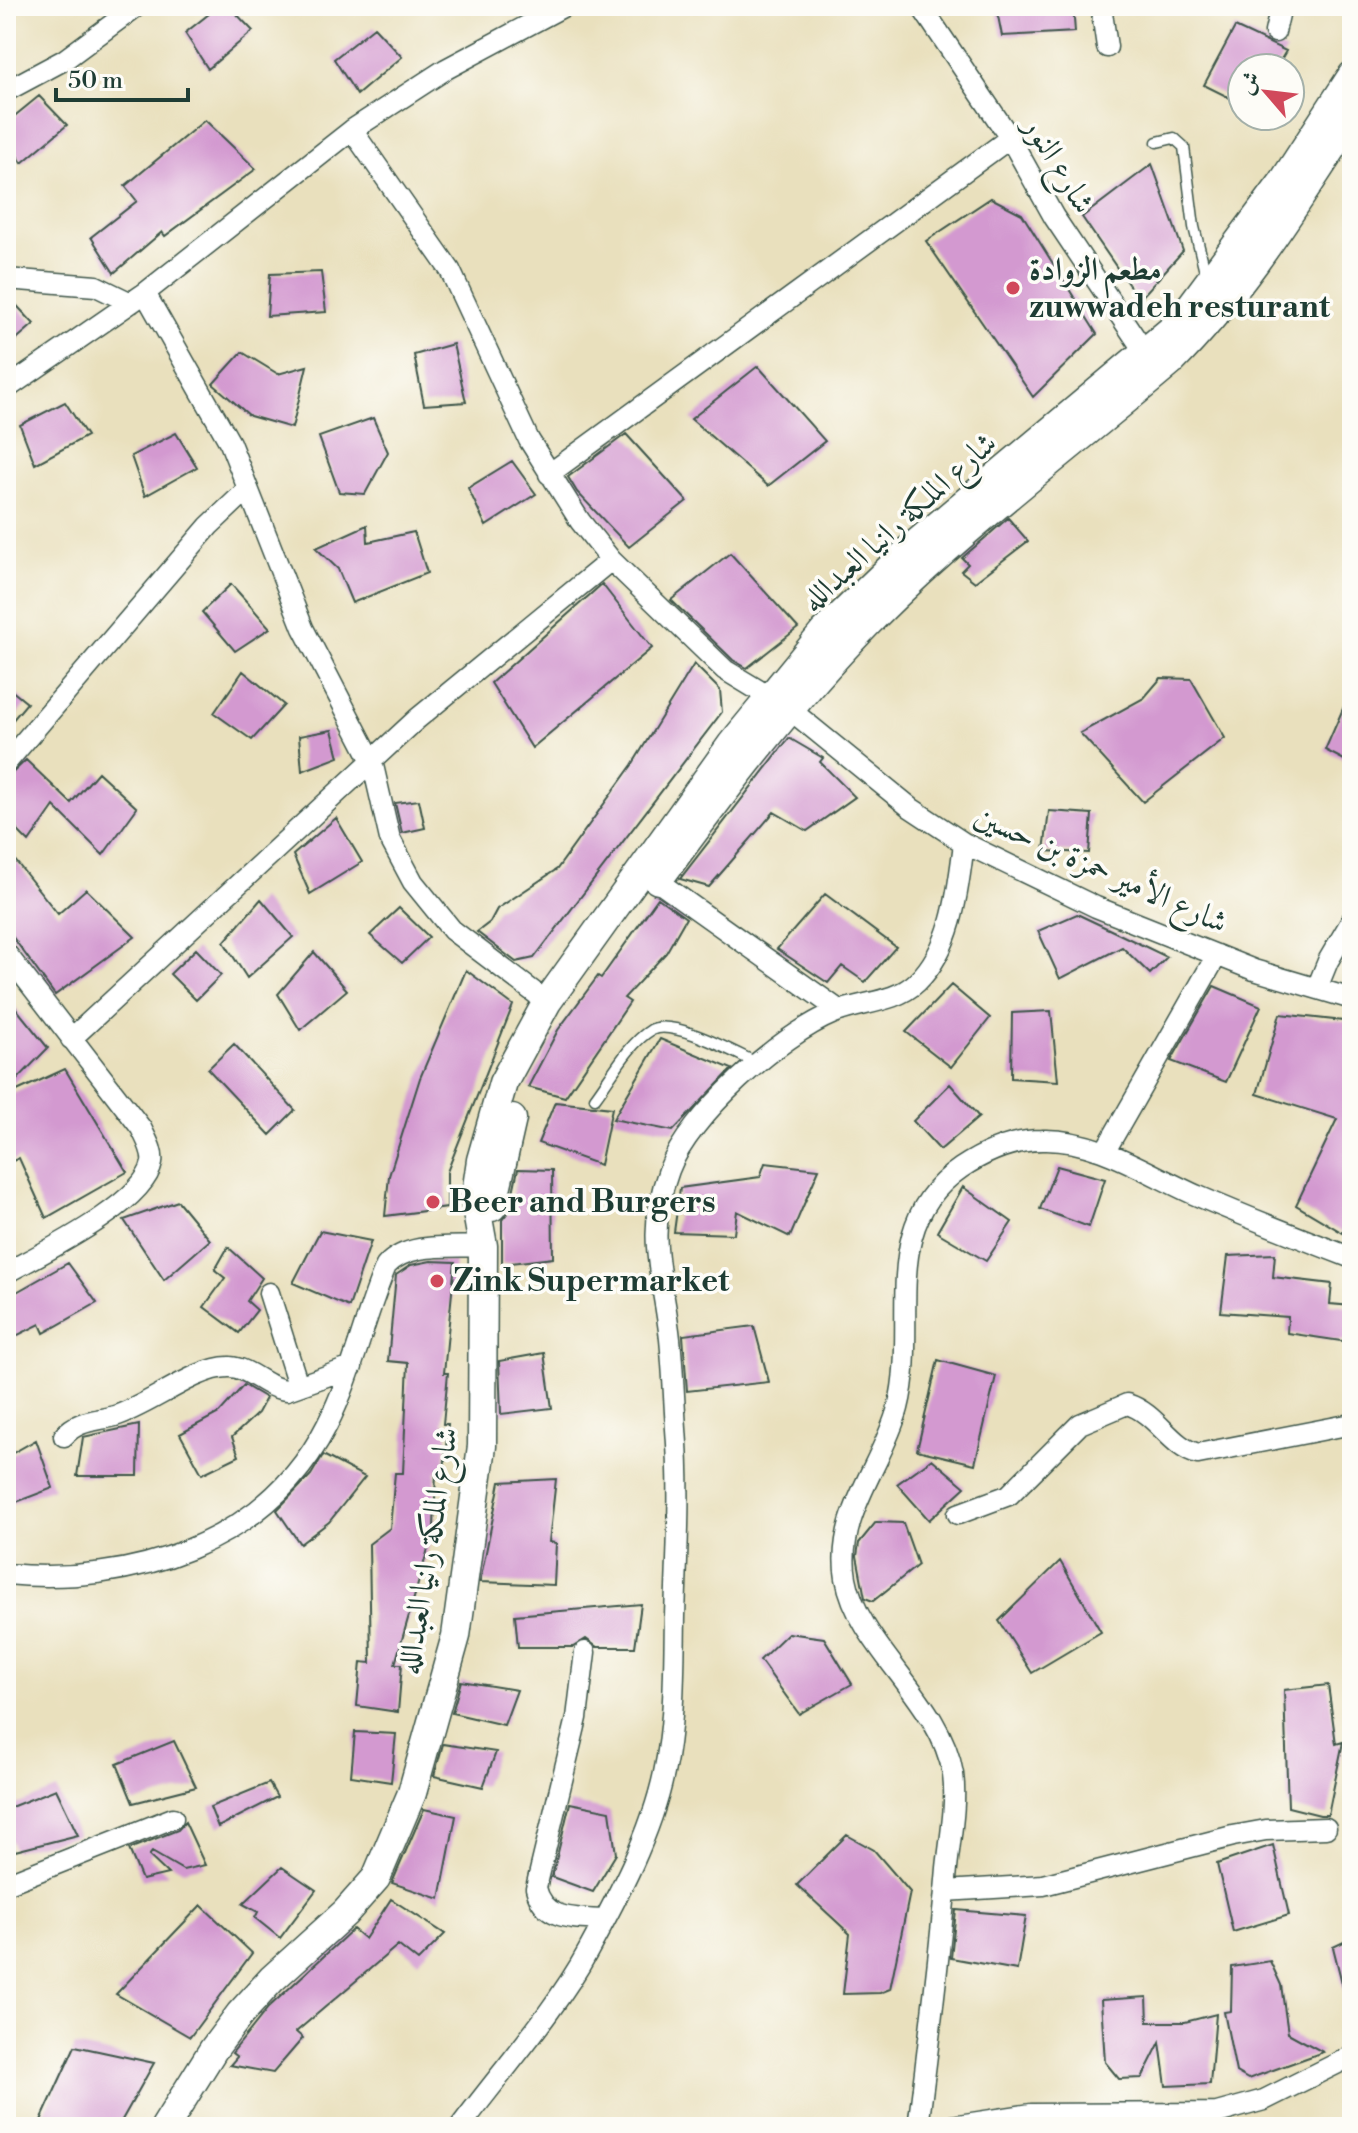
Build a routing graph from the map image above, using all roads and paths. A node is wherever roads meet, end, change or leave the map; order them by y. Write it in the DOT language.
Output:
graph roads {
  1 [pos="137,6"];
  2 [pos="564,6"];
  3 [pos="921,6"];
  4 [pos="1101,6"];
  5 [pos="1281,6"];
  6 [pos="1275,32"];
  7 [pos="1107,47"];
  8 [pos="1352,76"];
  9 [pos="6,91"];
  10 [pos="1352,118"];
  11 [pos="352,130"];
  12 [pos="1010,138"];
  13 [pos="1157,142"];
  14 [pos="6,279"];
  15 [pos="1209,285"];
  16 [pos="138,298"];
  17 [pos="1146,354"];
  18 [pos="6,389"];
  19 [pos="549,474"];
  20 [pos="248,489"];
  21 [pos="611,560"];
  22 [pos="779,702"];
  23 [pos="372,761"];
  24 [pos="6,763"];
  25 [pos="964,843"];
  26 [pos="657,881"];
  27 [pos="1352,920"];
  28 [pos="6,953"];
  29 [pos="1217,955"];
  30 [pos="1317,988"];
  31 [pos="1352,999"];
  32 [pos="547,1002"];
  33 [pos="840,1011"];
  34 [pos="71,1039"];
  35 [pos="757,1063"];
  36 [pos="595,1098"];
  37 [pos="1105,1151"];
  38 [pos="483,1238"];
  39 [pos="1352,1258"];
  40 [pos="6,1273"];
  41 [pos="269,1293"];
  42 [pos="352,1367"];
  43 [pos="298,1385"];
  44 [pos="1352,1424"];
  45 [pos="64,1436"];
  46 [pos="958,1514"];
  47 [pos="6,1574"];
  48 [pos="585,1652"];
  49 [pos="173,1818"];
  50 [pos="1326,1828"];
  51 [pos="6,1884"];
  52 [pos="945,1891"];
  53 [pos="603,1920"];
  54 [pos="1352,2056"];
  55 [pos="1223,2120"];
  56 [pos="165,2127"];
  57 [pos="460,2127"];
  58 [pos="918,2127"];
  59 [pos="945,2127"];
  1 -- 9 [label="street"];
  2 -- 11 [label="street"];
  3 -- 12 [label="street, شارع النور"];
  4 -- 7 [label="street"];
  5 -- 6 [label="street"];
  8 -- 15 [label="main road, شارع الملكة رانيا العبدالله"];
  10 -- 22 [label="main road, شارع الملكة رانيا العبدالله"];
  11 -- 16 [label="street"];
  11 -- 19 [label="street, شارع الأمير حمزة بن حسين"];
  12 -- 17 [label="street, شارع النور"];
  12 -- 19 [label="street"];
  13 -- 15 [label="lane"];
  14 -- 16 [label="street"];
  15 -- 17 [label="main road, شارع الملكة رانيا العبدالله"];
  16 -- 18 [label="street"];
  16 -- 20 [label="street"];
  17 -- 22 [label="main road, شارع الملكة رانيا العبدالله"];
  19 -- 21 [label="street, شارع الأمير حمزة بن حسين"];
  20 -- 23 [label="street"];
  20 -- 24 [label="street"];
  21 -- 22 [label="street, شارع الأمير حمزة بن حسين"];
  21 -- 23 [label="street"];
  22 -- 25 [label="street, شارع الأمير حمزة بن حسين"];
  22 -- 26 [label="main road, شارع الملكة رانيا العبدالله"];
  22 -- 32 [label="main road, شارع الملكة رانيا العبدالله"];
  23 -- 32 [label="street"];
  23 -- 34 [label="street"];
  25 -- 29 [label="street, شارع الأمير حمزة بن حسين"];
  25 -- 33 [label="street"];
  26 -- 33 [label="street"];
  26 -- 38 [label="main road, شارع الملكة رانيا العبدالله"];
  27 -- 30 [label="street"];
  28 -- 34 [label="street"];
  29 -- 30 [label="street, شارع الأمير حمزة بن حسين"];
  29 -- 37 [label="street"];
  30 -- 31 [label="street, شارع الأمير حمزة بن حسين"];
  32 -- 38 [label="main road, شارع الملكة رانيا العبدالله"];
  33 -- 35 [label="street"];
  34 -- 40 [label="street"];
  35 -- 36 [label="lane"];
  35 -- 53 [label="street"];
  37 -- 39 [label="street"];
  37 -- 52 [label="street"];
  38 -- 42 [label="street"];
  38 -- 56 [label="main road, شارع الملكة رانيا العبدالله"];
  41 -- 43 [label="street"];
  42 -- 43 [label="street"];
  42 -- 47 [label="street"];
  43 -- 45 [label="street"];
  44 -- 46 [label="street"];
  48 -- 53 [label="street"];
  49 -- 51 [label="street"];
  50 -- 52 [label="street"];
  52 -- 58 [label="street"];
  53 -- 57 [label="street"];
  54 -- 55 [label="street"];
  55 -- 59 [label="street"];
}
